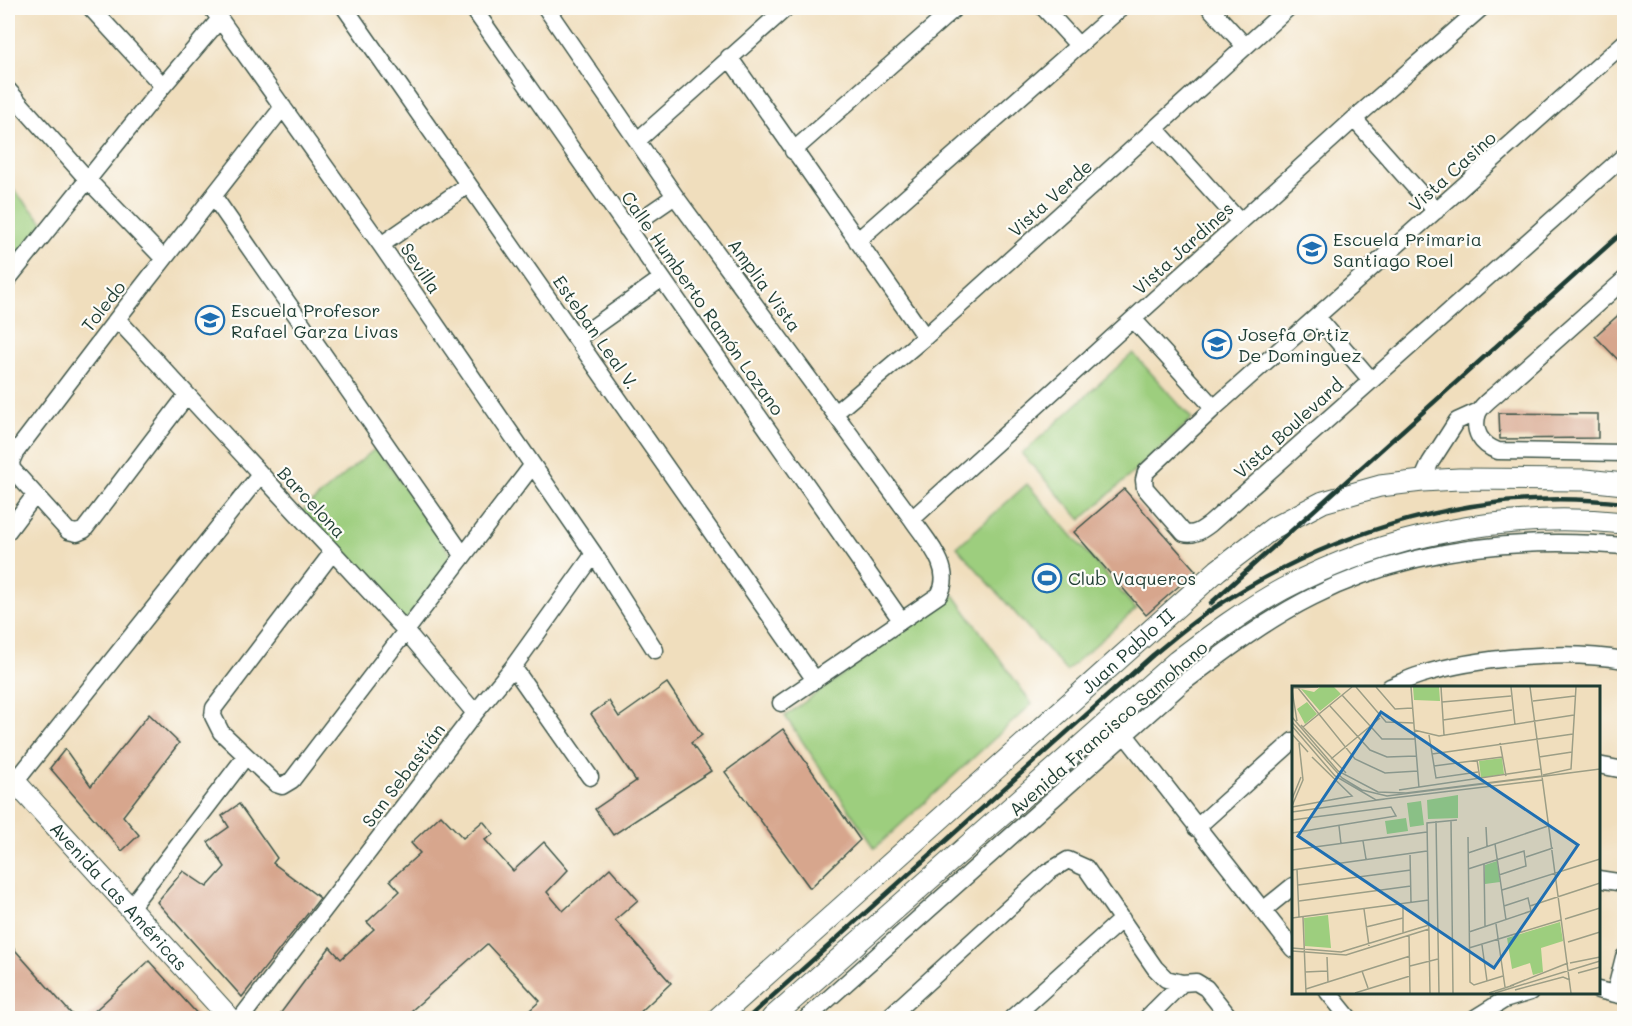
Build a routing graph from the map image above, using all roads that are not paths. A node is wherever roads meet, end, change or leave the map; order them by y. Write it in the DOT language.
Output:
graph roads {
  1 [pos="91,8"];
  2 [pos="345,8"];
  3 [pos="473,8"];
  4 [pos="546,8"];
  5 [pos="955,8"];
  6 [pos="1044,8"];
  7 [pos="1121,8"];
  8 [pos="1210,8"];
  9 [pos="1288,8"];
  10 [pos="1482,8"];
  11 [pos="775,11"];
  12 [pos="216,13"];
  13 [pos="1624,43"];
  14 [pos="1078,45"];
  15 [pos="1245,46"];
  16 [pos="729,57"];
  17 [pos="162,86"];
  18 [pos="8,90"];
  19 [pos="283,107"];
  20 [pos="1353,119"];
  21 [pos="1155,128"];
  22 [pos="638,140"];
  23 [pos="793,151"];
  24 [pos="1624,156"];
  25 [pos="88,180"];
  26 [pos="468,185"];
  27 [pos="675,196"];
  28 [pos="214,197"];
  29 [pos="1436,211"];
  30 [pos="1240,222"];
  31 [pos="627,229"];
  32 [pos="857,241"];
  33 [pos="381,245"];
  34 [pos="164,260"];
  35 [pos="8,279"];
  36 [pos="661,279"];
  37 [pos="1624,280"];
  38 [pos="1317,317"];
  39 [pos="117,319"];
  40 [pos="1133,319"];
  41 [pos="925,337"];
  42 [pos="578,338"];
  43 [pos="1371,380"];
  44 [pos="187,395"];
  45 [pos="1214,408"];
  46 [pos="1479,411"];
  47 [pos="835,413"];
  48 [pos="1624,453"];
  49 [pos="532,466"];
  50 [pos="1146,472"];
  51 [pos="260,475"];
  52 [pos="1422,481"];
  53 [pos="1624,483"];
  54 [pos="35,495"];
  55 [pos="912,519"];
  56 [pos="1624,523"];
  57 [pos="8,531"];
  58 [pos="1624,546"];
  59 [pos="332,553"];
  60 [pos="594,554"];
  61 [pos="463,555"];
  62 [pos="901,620"];
  63 [pos="406,631"];
  64 [pos="655,650"];
  65 [pos="1624,660"];
  66 [pos="513,667"];
  67 [pos="815,680"];
  68 [pos="1392,686"];
  69 [pos="781,703"];
  70 [pos="475,713"];
  71 [pos="1126,736"];
  72 [pos="1292,742"];
  73 [pos="246,756"];
  74 [pos="1599,765"];
  75 [pos="1624,770"];
  76 [pos="590,777"];
  77 [pos="10,782"];
  78 [pos="1196,828"];
  79 [pos="1599,879"];
  80 [pos="1624,883"];
  81 [pos="1292,887"];
  82 [pos="129,909"];
  83 [pos="1262,911"];
  84 [pos="1122,919"];
  85 [pos="1292,948"];
  86 [pos="1624,957"];
  87 [pos="1182,982"];
  88 [pos="1599,990"];
  89 [pos="1527,993"];
  90 [pos="1335,994"];
  91 [pos="1620,994"];
  92 [pos="230,1018"];
  93 [pos="241,1018"];
  94 [pos="718,1018"];
  95 [pos="772,1018"];
  96 [pos="807,1018"];
  97 [pos="888,1018"];
  98 [pos="1012,1018"];
  99 [pos="1147,1018"];
  100 [pos="1230,1018"];
  101 [pos="1349,1018"];
  102 [pos="1476,1018"];
  1 -- 17 [label="street"];
  2 -- 26 [label="street, Esteban Leal V."];
  3 -- 31 [label="street, Calle Humberto Ramón Lozano"];
  4 -- 22 [label="street, Amplia Vista"];
  5 -- 23 [label="street"];
  6 -- 14 [label="street"];
  7 -- 14 [label="street"];
  8 -- 15 [label="street"];
  9 -- 15 [label="street, Vista Verde"];
  10 -- 20 [label="street, Vista Jardines"];
  11 -- 16 [label="street"];
  12 -- 17 [label="street"];
  12 -- 19 [label="street, Sevilla"];
  13 -- 29 [label="street, Vista Casino"];
  14 -- 32 [label="street"];
  15 -- 21 [label="street, Vista Verde"];
  16 -- 22 [label="street"];
  16 -- 23 [label="street"];
  17 -- 25 [label="street"];
  18 -- 25 [label="street"];
  19 -- 28 [label="street, Toledo"];
  19 -- 33 [label="street, Sevilla"];
  20 -- 29 [label="street"];
  20 -- 30 [label="street, Vista Jardines"];
  21 -- 30 [label="street"];
  21 -- 41 [label="street, Vista Verde"];
  22 -- 27 [label="street, Amplia Vista"];
  23 -- 32 [label="street"];
  24 -- 43 [label="street, Vista Boulevard"];
  25 -- 34 [label="street"];
  25 -- 35 [label="street"];
  26 -- 33 [label="street"];
  26 -- 42 [label="street, Esteban Leal V."];
  27 -- 31 [label="street"];
  27 -- 47 [label="street, Amplia Vista"];
  28 -- 34 [label="street, Toledo"];
  28 -- 61 [label="street"];
  29 -- 38 [label="street, Vista Casino"];
  30 -- 40 [label="street, Vista Jardines"];
  31 -- 36 [label="street, Calle Humberto Ramón Lozano"];
  32 -- 41 [label="street"];
  33 -- 49 [label="street, Sevilla"];
  34 -- 39 [label="street, Toledo"];
  36 -- 42 [label="street"];
  36 -- 62 [label="street, Calle Humberto Ramón Lozano"];
  37 -- 46 [label="street"];
  38 -- 43 [label="street"];
  38 -- 45 [label="street, Vista Casino"];
  39 -- 44 [label="street, Barcelona"];
  39 -- 54 [label="street, Toledo"];
  40 -- 45 [label="street"];
  40 -- 55 [label="street, Vista Jardines"];
  41 -- 47 [label="street, Vista Verde"];
  42 -- 67 [label="street, Esteban Leal V."];
  43 -- 50 [label="street, Vista Boulevard"];
  44 -- 51 [label="street, Barcelona"];
  44 -- 54 [label="street"];
  45 -- 50 [label="street, Vista Casino"];
  46 -- 48 [label="street"];
  46 -- 52 [label="street"];
  47 -- 55 [label="street, Amplia Vista"];
  49 -- 60 [label="street, Sevilla"];
  49 -- 61 [label="street"];
  51 -- 59 [label="street, Barcelona"];
  51 -- 77 [label="street"];
  52 -- 53 [label="main road, Juan Pablo II"];
  52 -- 94 [label="main road, Juan Pablo II"];
  54 -- 57 [label="street"];
  55 -- 62 [label="street, Amplia Vista"];
  56 -- 95 [label="main road"];
  58 -- 71 [label="street, Avenida Francisco Samohano"];
  59 -- 63 [label="street, Barcelona"];
  59 -- 73 [label="street"];
  60 -- 64 [label="street, Sevilla"];
  60 -- 66 [label="street, San Sebastián"];
  61 -- 63 [label="street"];
  62 -- 67 [label="street"];
  63 -- 70 [label="street, Barcelona"];
  63 -- 73 [label="street"];
  65 -- 68 [label="street"];
  66 -- 70 [label="street, San Sebastián"];
  66 -- 76 [label="street"];
  67 -- 69 [label="street"];
  70 -- 93 [label="street, San Sebastián"];
  71 -- 78 [label="street"];
  71 -- 96 [label="street, Avenida Francisco Samohano"];
  72 -- 78 [label="street"];
  73 -- 82 [label="street"];
  74 -- 75 [label="street"];
  77 -- 82 [label="main road, Avenida Las Américas"];
  78 -- 83 [label="street"];
  79 -- 80 [label="street"];
  81 -- 83 [label="street"];
  82 -- 92 [label="main road, Avenida Las Américas"];
  83 -- 85 [label="street"];
  84 -- 87 [label="street"];
  84 -- 97 [label="street"];
  84 -- 98 [label="street"];
  86 -- 91 [label="street"];
  87 -- 99 [label="street"];
  87 -- 100 [label="street"];
  88 -- 91 [label="street"];
  89 -- 102 [label="street"];
  90 -- 101 [label="street"];
}
